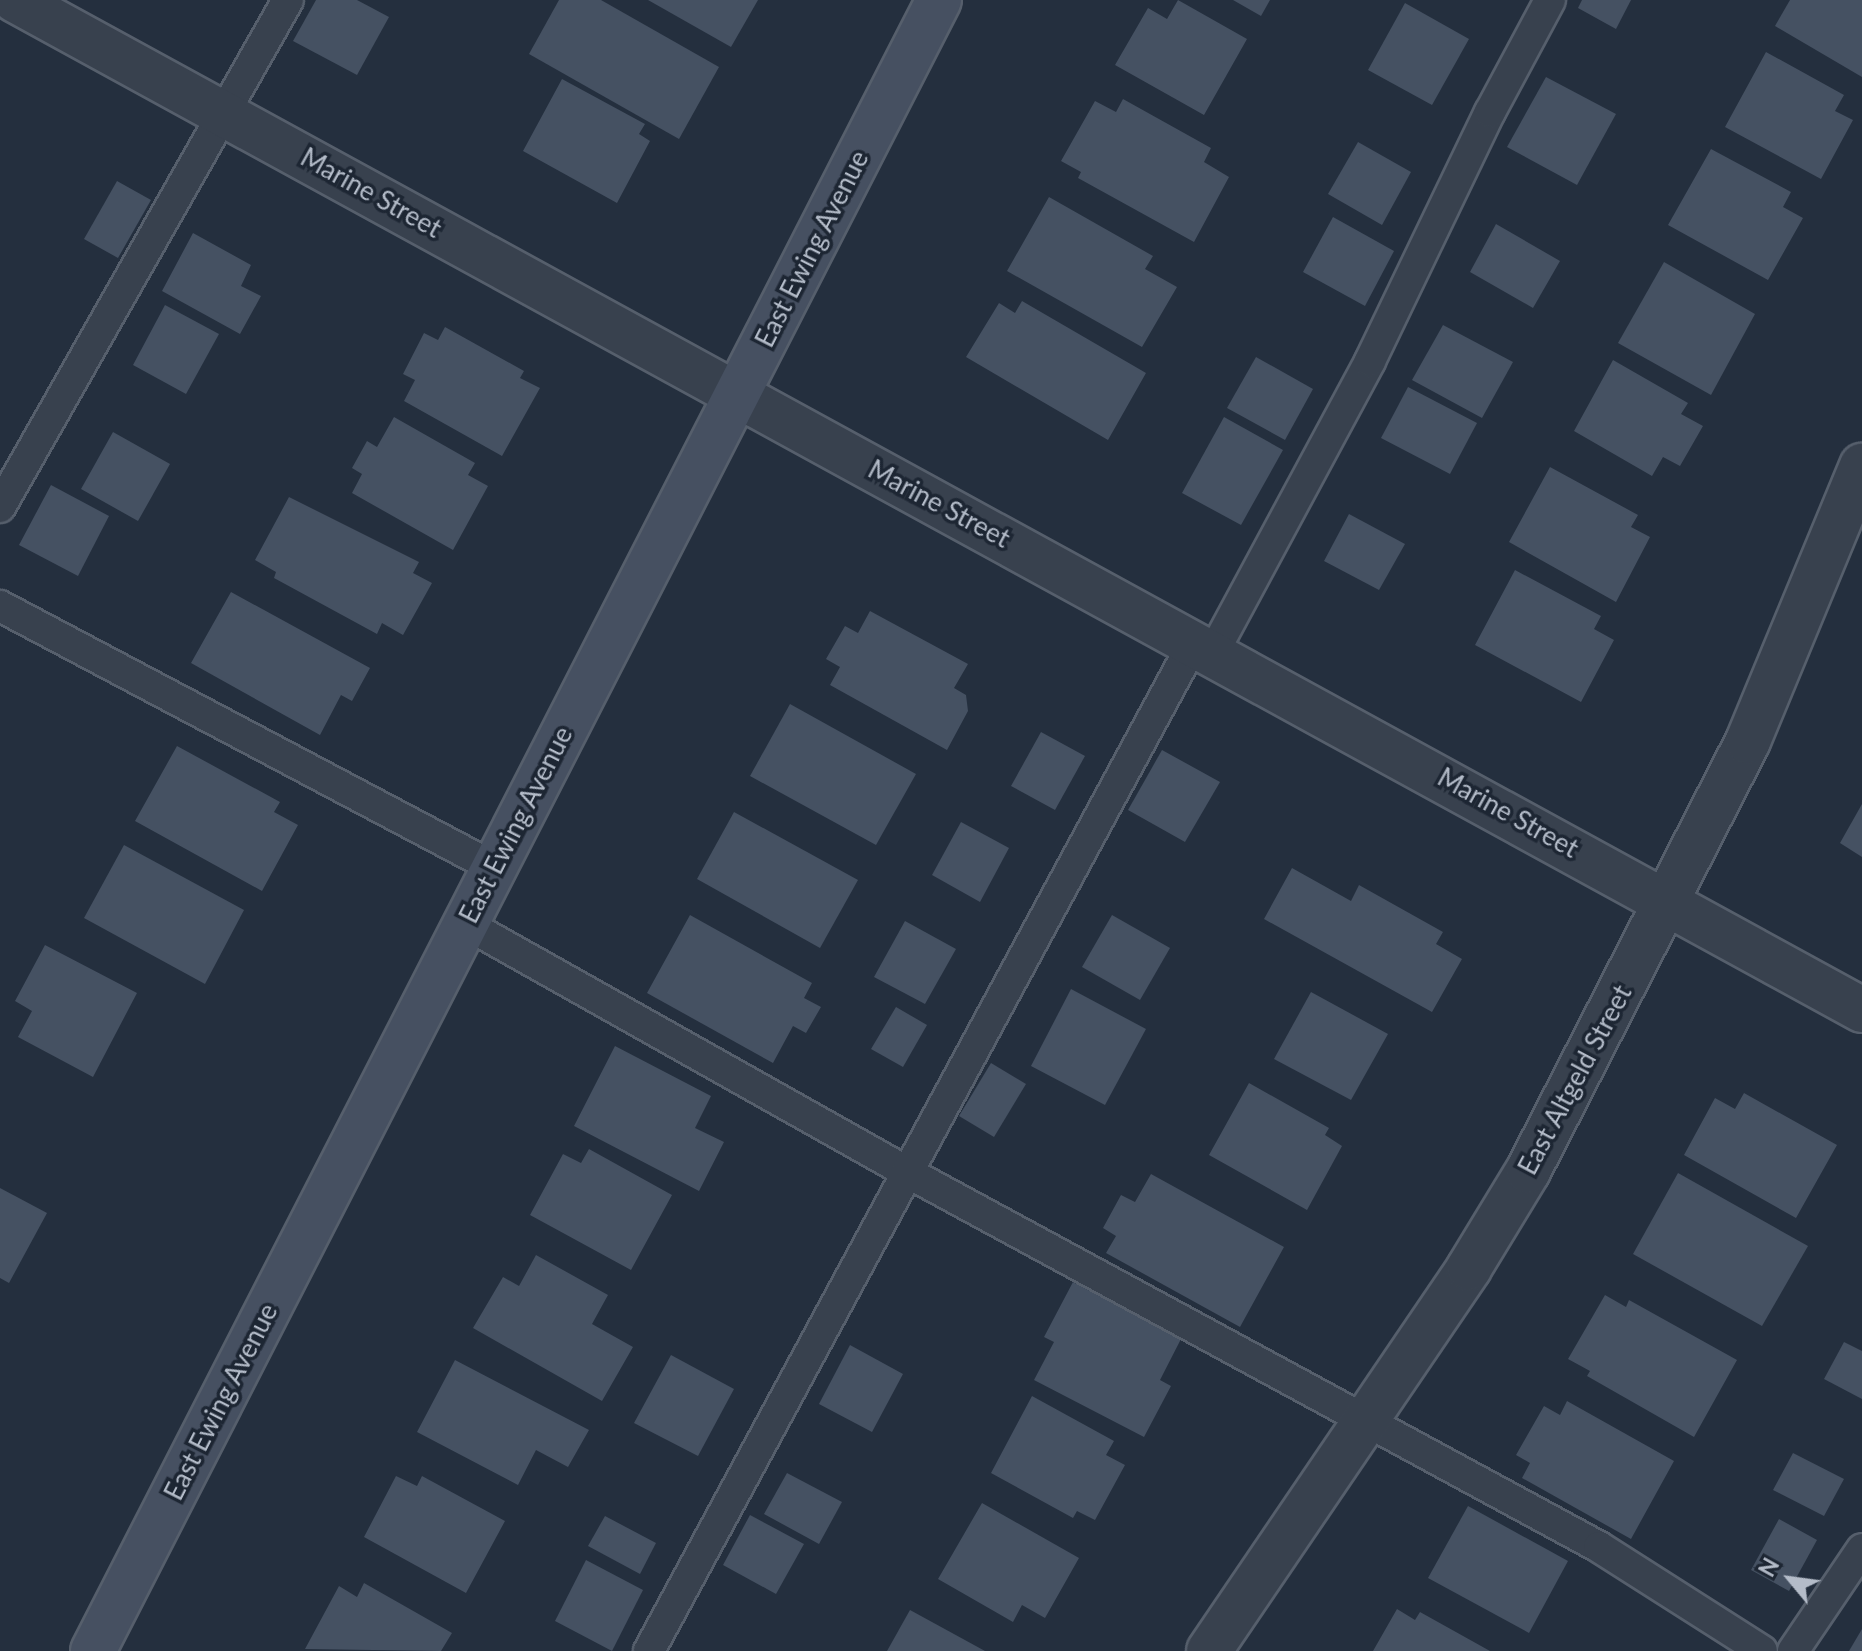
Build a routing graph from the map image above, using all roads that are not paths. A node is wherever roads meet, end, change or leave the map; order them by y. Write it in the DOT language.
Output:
graph roads {
  1 [pos="15,0"];
  2 [pos="288,0"];
  3 [pos="939,0"];
  4 [pos="1550,0"];
  5 [pos="227,114"];
  6 [pos="737,395"];
  7 [pos="1862,466"];
  8 [pos="0,507"];
  9 [pos="0,606"];
  10 [pos="1204,647"];
  11 [pos="495,868"];
  12 [pos="1670,901"];
  13 [pos="466,924"];
  14 [pos="1862,1010"];
  15 [pos="907,1172"];
  16 [pos="1366,1422"];
  17 [pos="1862,1549"];
  18 [pos="93,1651"];
  19 [pos="649,1651"];
  20 [pos="1209,1651"];
  21 [pos="1762,1651"];
  22 [pos="1793,1651"];
  1 -- 5 [label="street, Marine Street"];
  2 -- 5 [label="lane"];
  3 -- 6 [label="street, East Ewing Avenue"];
  4 -- 10 [label="lane"];
  5 -- 6 [label="street, Marine Street"];
  5 -- 8 [label="lane"];
  6 -- 10 [label="street, Marine Street"];
  6 -- 11 [label="street, East Ewing Avenue"];
  7 -- 12 [label="street, East Altgeld Street"];
  9 -- 11 [label="lane"];
  10 -- 12 [label="street, Marine Street"];
  10 -- 15 [label="lane"];
  11 -- 13 [label="street, East Ewing Avenue"];
  12 -- 14 [label="street, Marine Street"];
  12 -- 16 [label="street, East Altgeld Street"];
  13 -- 15 [label="lane"];
  13 -- 18 [label="street, East Ewing Avenue"];
  15 -- 16 [label="lane"];
  15 -- 19 [label="lane"];
  16 -- 20 [label="street, East Altgeld Street"];
  16 -- 21 [label="lane"];
  17 -- 22 [label="lane"];
}
